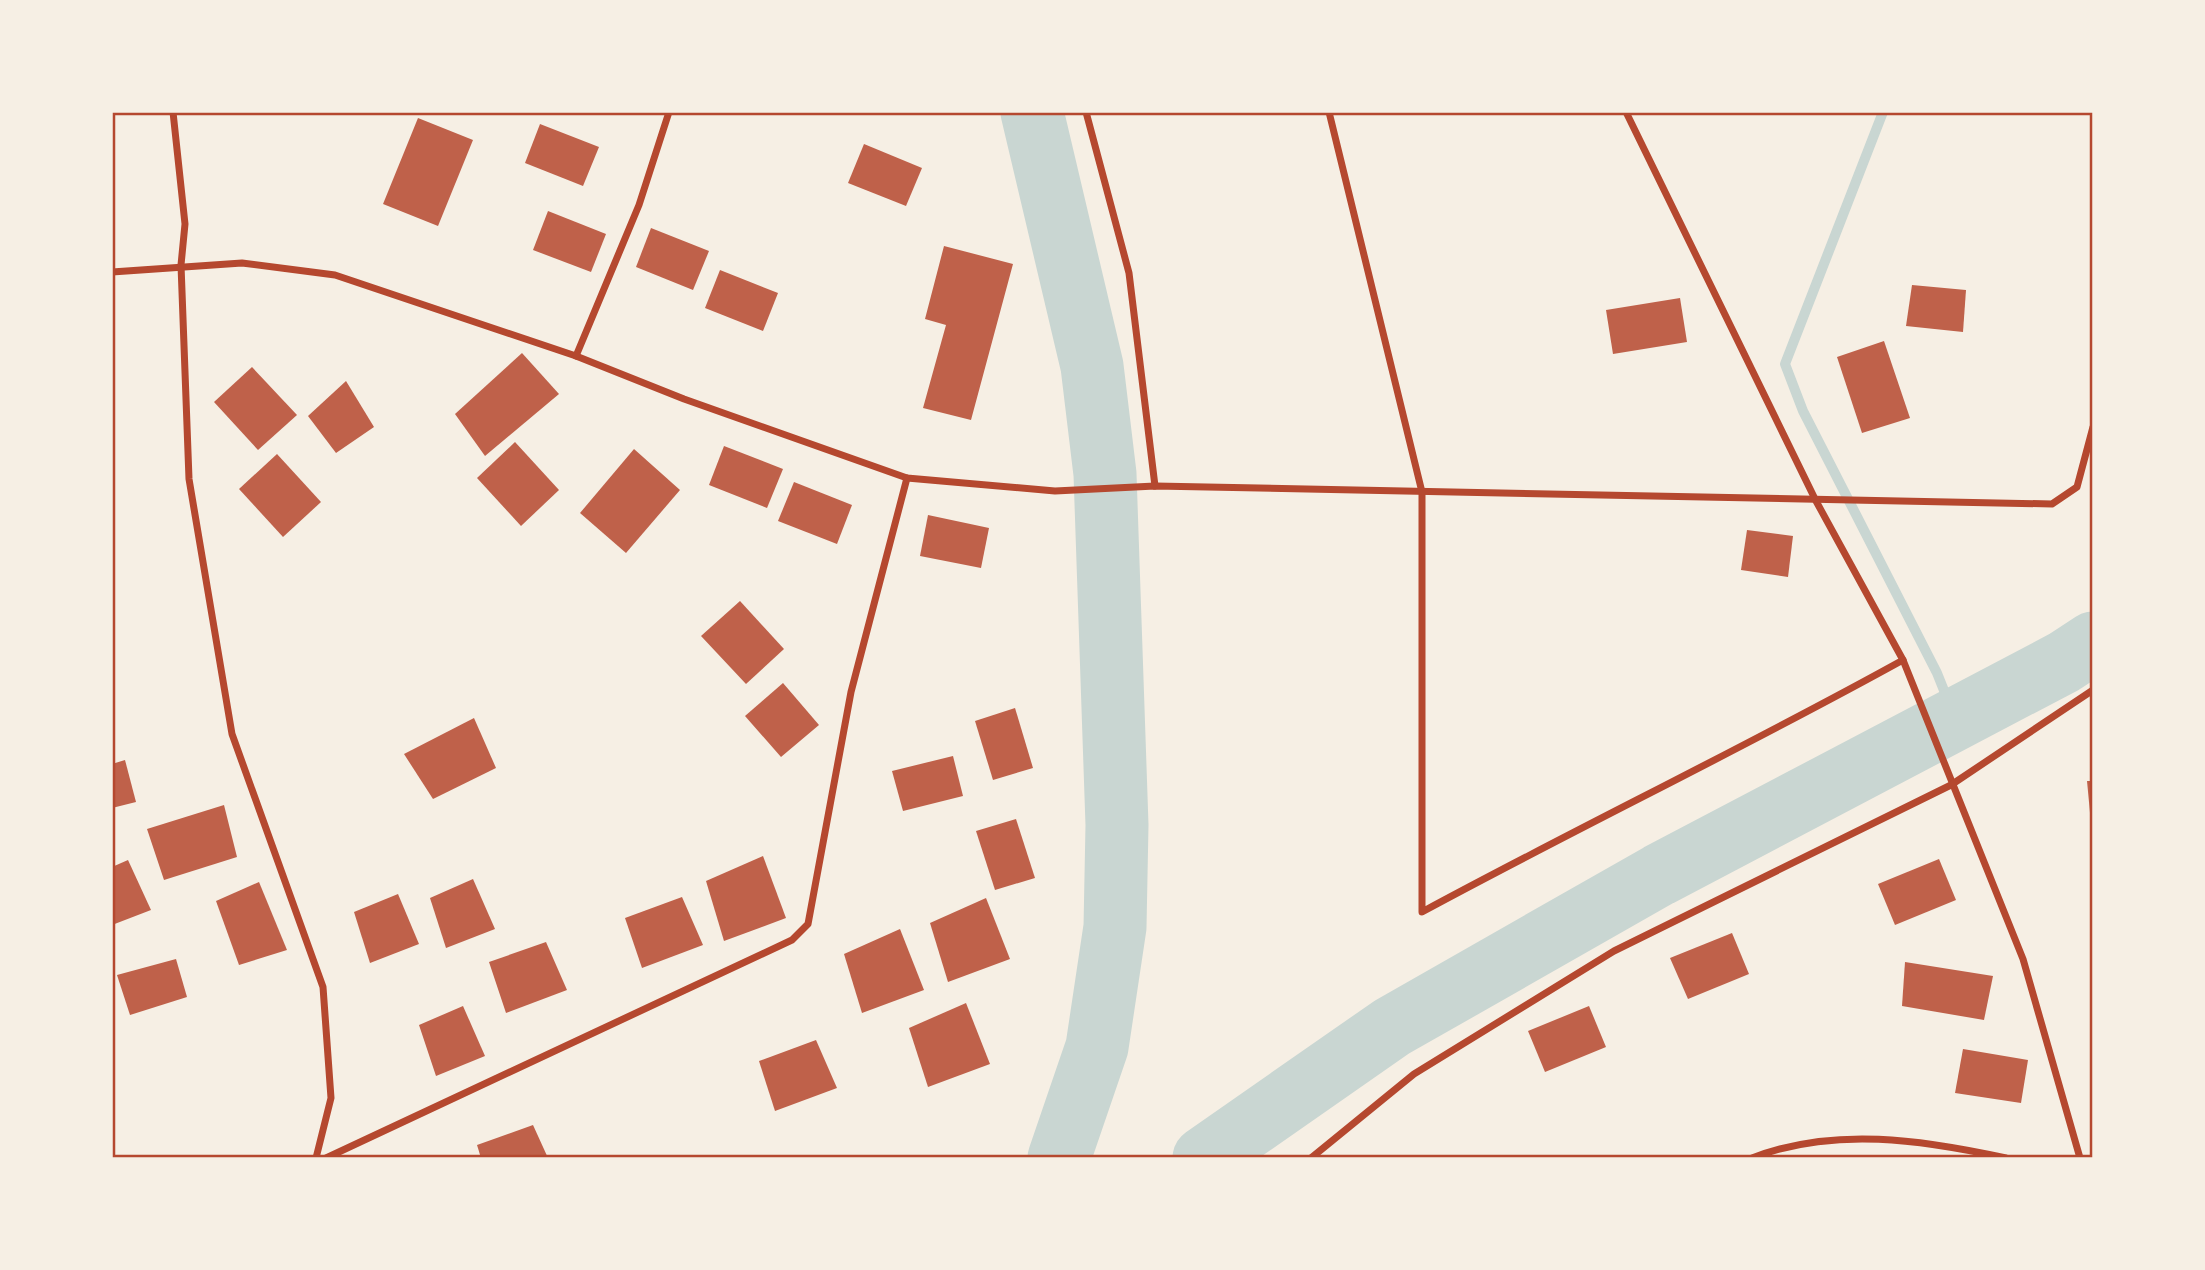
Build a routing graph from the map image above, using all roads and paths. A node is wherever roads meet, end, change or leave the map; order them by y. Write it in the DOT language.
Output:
graph roads {
  1 [pos="173,112"];
  2 [pos="670,112"];
  3 [pos="1086,112"];
  4 [pos="1329,112"];
  5 [pos="1626,112"];
  6 [pos="181,265"];
  7 [pos="112,272"];
  8 [pos="576,356"];
  9 [pos="2093,426"];
  10 [pos="907,478"];
  11 [pos="1155,486"];
  12 [pos="1422,492"];
  13 [pos="1816,500"];
  14 [pos="1903,660"];
  15 [pos="2093,690"];
  16 [pos="1951,785"];
  17 [pos="316,1158"];
  18 [pos="326,1158"];
  19 [pos="1311,1158"];
  20 [pos="1752,1158"];
  21 [pos="2006,1158"];
  22 [pos="2080,1158"];
  1 -- 6 [label="street"];
  2 -- 8 [label="street"];
  3 -- 11 [label="street"];
  4 -- 12 [label="street"];
  5 -- 13 [label="street"];
  6 -- 7 [label="street"];
  6 -- 8 [label="street"];
  6 -- 17 [label="street"];
  8 -- 10 [label="street"];
  9 -- 13 [label="street"];
  10 -- 11 [label="street"];
  10 -- 18 [label="street"];
  11 -- 12 [label="street"];
  12 -- 13 [label="street"];
  12 -- 14 [label="street"];
  13 -- 14 [label="street"];
  14 -- 16 [label="street"];
  15 -- 16 [label="street"];
  16 -- 19 [label="street"];
  16 -- 22 [label="street"];
  20 -- 21 [label="street"];
}
